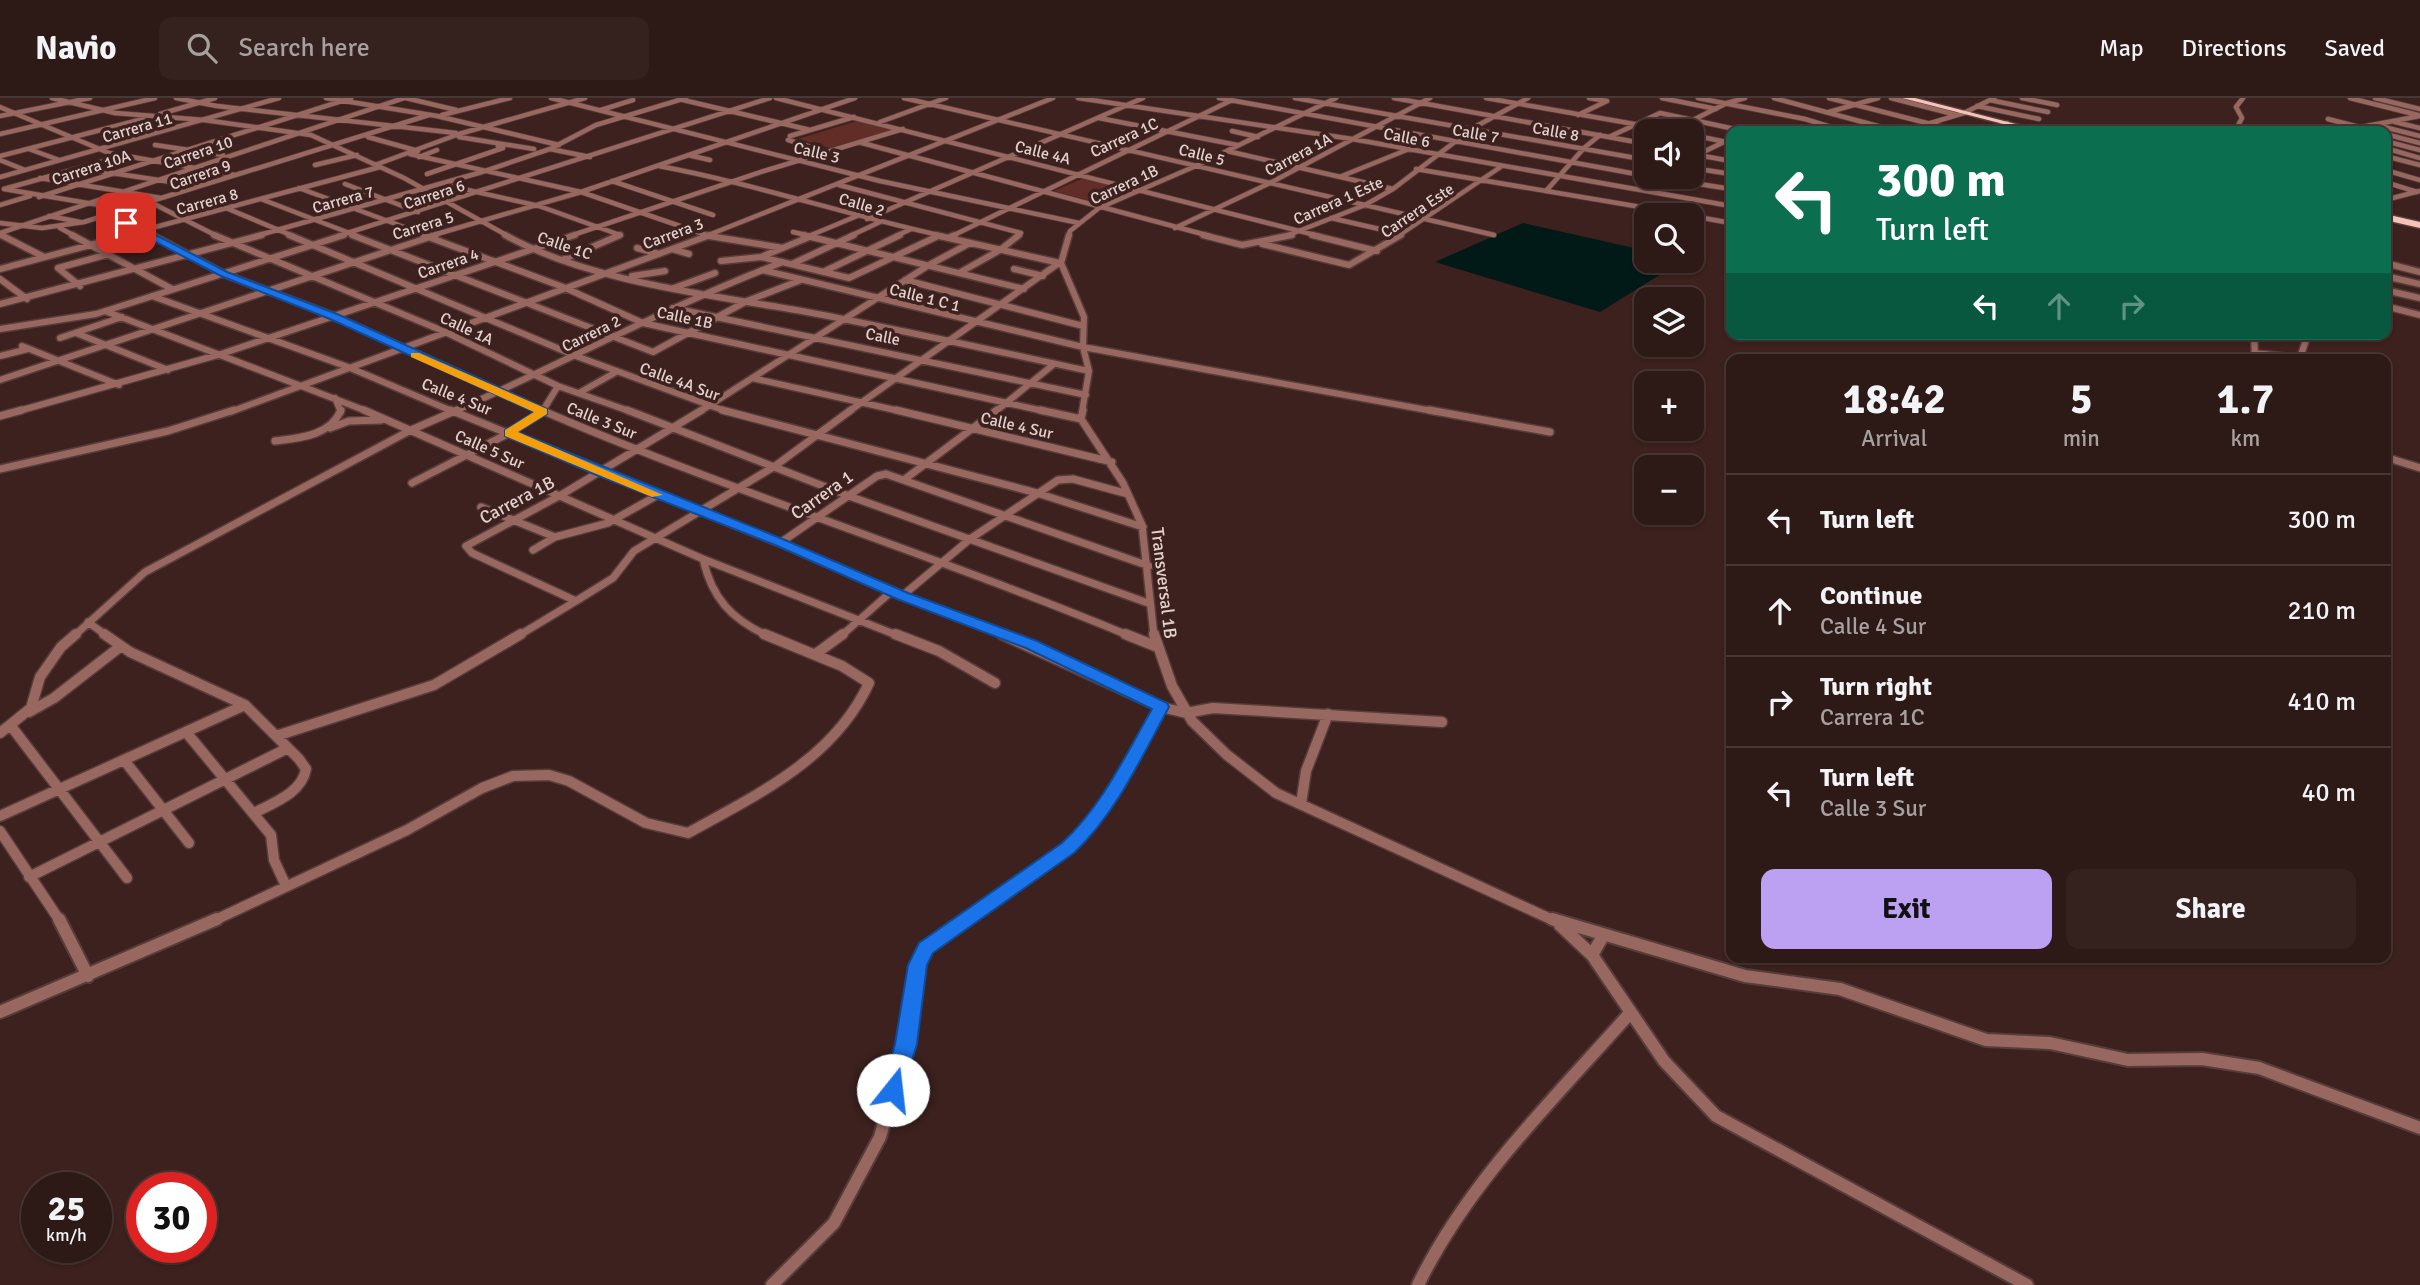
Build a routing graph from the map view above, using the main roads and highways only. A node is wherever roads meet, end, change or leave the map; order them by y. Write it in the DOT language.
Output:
graph roads {
  1 [pos="1906,98"];
  2 [pos="2019,126"];
  3 [pos="2391,218"];
  4 [pos="2420,225"];
  1 -- 2 [label="highway"];
  3 -- 4 [label="highway"];
}
